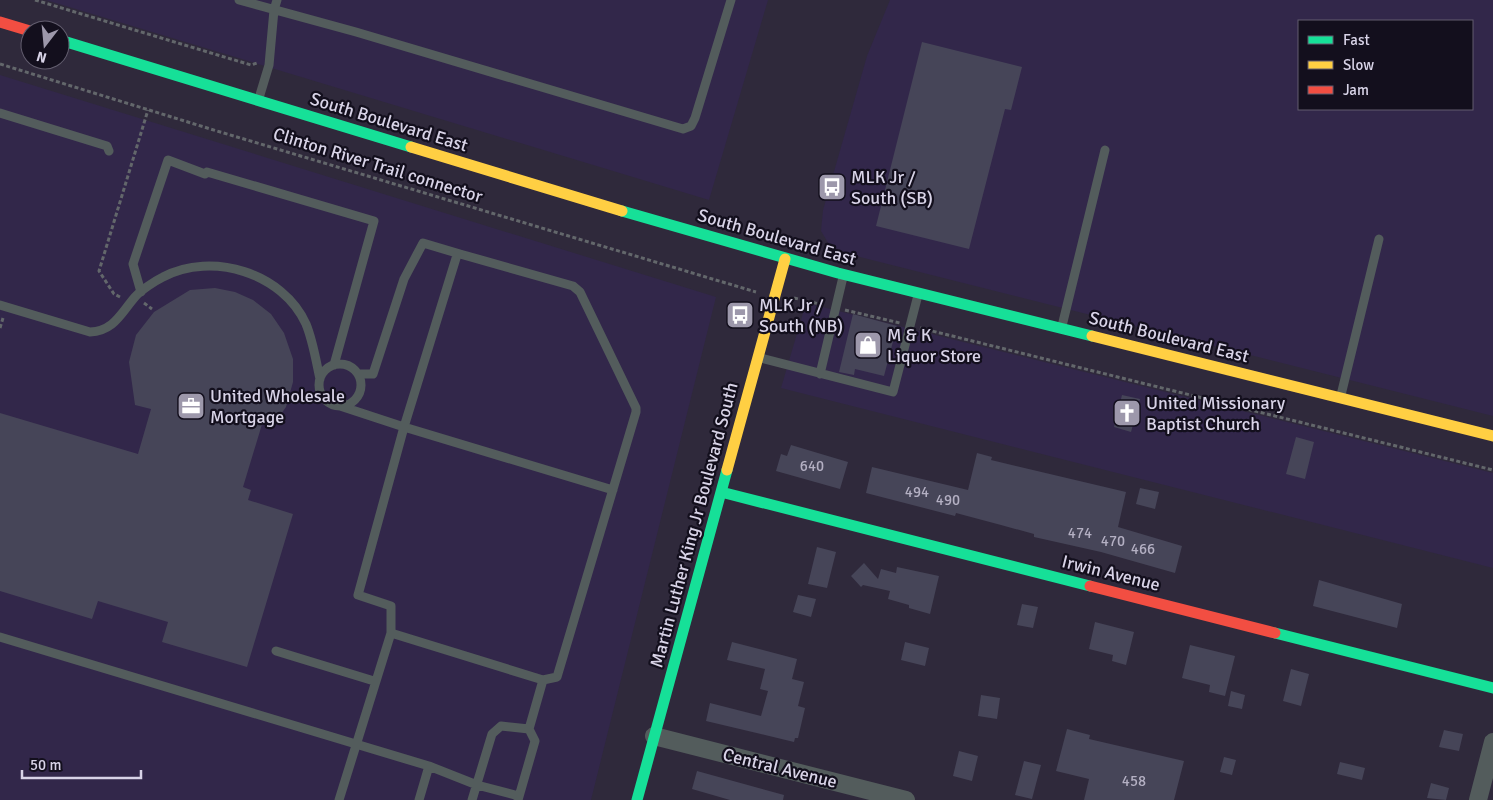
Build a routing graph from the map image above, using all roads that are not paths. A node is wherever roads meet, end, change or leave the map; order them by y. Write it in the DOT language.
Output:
graph roads {
  1 [pos="239,0"];
  2 [pos="277,0"];
  3 [pos="731,0"];
  4 [pos="274,10"];
  5 [pos="0,22"];
  6 [pos="20,28"];
  7 [pos="70,43"];
  8 [pos="258,100"];
  9 [pos="0,113"];
  10 [pos="109,150"];
  11 [pos="1105,150"];
  12 [pos="1379,239"];
  13 [pos="460,254"];
  14 [pos="785,259"];
  15 [pos="844,275"];
  16 [pos="141,292"];
  17 [pos="918,293"];
  18 [pos="0,305"];
  19 [pos="1061,329"];
  20 [pos="758,358"];
  21 [pos="334,365"];
  22 [pos="358,374"];
  23 [pos="820,374"];
  24 [pos="320,379"];
  25 [pos="1340,398"];
  26 [pos="337,405"];
  27 [pos="404,427"];
  28 [pos="1493,436"];
  29 [pos="613,490"];
  30 [pos="721,492"];
  31 [pos="391,632"];
  32 [pos="0,637"];
  33 [pos="276,651"];
  34 [pos="543,680"];
  35 [pos="374,681"];
  36 [pos="1493,688"];
  37 [pos="529,729"];
  38 [pos="654,736"];
  39 [pos="1493,742"];
  40 [pos="356,744"];
  41 [pos="429,766"];
  42 [pos="477,784"];
  43 [pos="518,798"];
  44 [pos="339,800"];
  45 [pos="419,800"];
  46 [pos="472,800"];
  47 [pos="637,800"];
  48 [pos="906,800"];
  49 [pos="1478,800"];
  1 -- 4 [label="lane"];
  2 -- 4 [label="lane"];
  3 -- 4 [label="lane"];
  4 -- 8 [label="lane"];
  5 -- 6 [label="street"];
  7 -- 8 [label="street, South Boulevard East"];
  8 -- 14 [label="street, South Boulevard East"];
  9 -- 10 [label="lane"];
  11 -- 19 [label="lane"];
  12 -- 25 [label="lane"];
  13 -- 22 [label="lane"];
  13 -- 27 [label="lane"];
  13 -- 29 [label="lane"];
  14 -- 15 [label="street, South Boulevard East"];
  14 -- 20 [label="street, Martin Luther King Jr Boulevard South"];
  15 -- 17 [label="street, South Boulevard East"];
  15 -- 23 [label="lane"];
  16 -- 18 [label="lane"];
  16 -- 21 [label="lane"];
  16 -- 24 [label="lane"];
  17 -- 19 [label="street, South Boulevard East"];
  17 -- 23 [label="lane"];
  19 -- 25 [label="street, South Boulevard East"];
  20 -- 23 [label="lane"];
  20 -- 30 [label="street, Martin Luther King Jr Boulevard South"];
  21 -- 22 [label="lane"];
  21 -- 24 [label="lane"];
  22 -- 26 [label="lane"];
  24 -- 26 [label="lane"];
  25 -- 28 [label="street, South Boulevard East"];
  26 -- 27 [label="lane"];
  27 -- 29 [label="lane"];
  27 -- 31 [label="lane"];
  29 -- 34 [label="lane"];
  30 -- 36 [label="street, Irwin Avenue"];
  30 -- 38 [label="street, Martin Luther King Jr Boulevard South"];
  31 -- 34 [label="lane"];
  31 -- 35 [label="lane"];
  32 -- 40 [label="lane"];
  33 -- 35 [label="lane"];
  34 -- 37 [label="lane"];
  35 -- 40 [label="lane"];
  37 -- 42 [label="lane"];
  37 -- 43 [label="lane"];
  38 -- 47 [label="street, Martin Luther King Jr Boulevard South"];
  38 -- 48 [label="street, Central Avenue"];
  39 -- 49 [label="street"];
  40 -- 41 [label="lane"];
  40 -- 44 [label="lane"];
  41 -- 42 [label="lane"];
  41 -- 45 [label="lane"];
  42 -- 43 [label="lane"];
  42 -- 46 [label="lane"];
}
